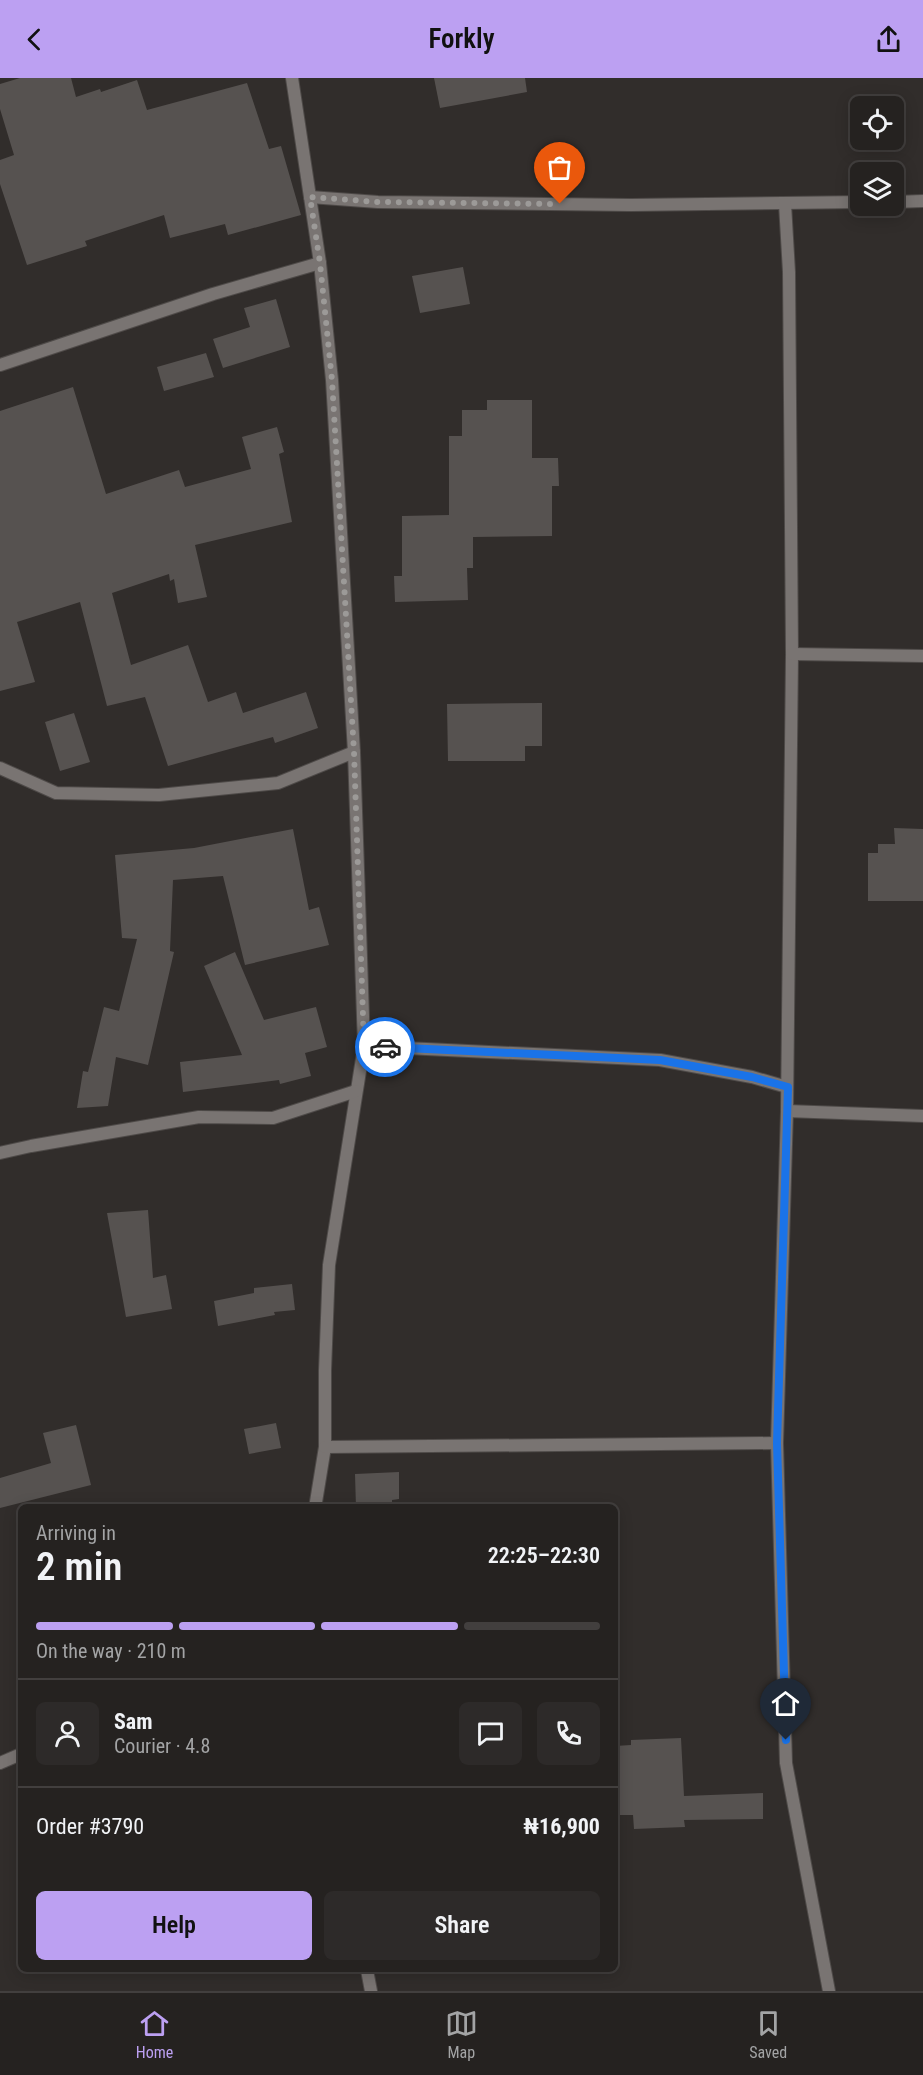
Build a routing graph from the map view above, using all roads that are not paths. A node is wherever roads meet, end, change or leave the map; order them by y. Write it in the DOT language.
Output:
graph roads {
  1 [pos="292,78"];
  2 [pos="310,197"];
  3 [pos="923,201"];
  4 [pos="850,202"];
  5 [pos="904,202"];
  6 [pos="785,204"];
  7 [pos="320,263"];
  8 [pos="0,365"];
  9 [pos="792,654"];
  10 [pos="923,656"];
  11 [pos="354,752"];
  12 [pos="0,768"];
  13 [pos="364,1046"];
  14 [pos="788,1087"];
  15 [pos="356,1091"];
  16 [pos="787,1111"];
  17 [pos="923,1116"];
  18 [pos="0,1153"];
  19 [pos="777,1443"];
  20 [pos="325,1447"];
  21 [pos="316,1504"];
  22 [pos="18,1755"];
  23 [pos="0,1763"];
  24 [pos="367,1972"];
  25 [pos="371,1991"];
  26 [pos="829,1991"];
  1 -- 2 [label="street"];
  2 -- 6 [label="street"];
  2 -- 7 [label="street"];
  3 -- 5 [label="street"];
  4 -- 6 [label="street"];
  6 -- 9 [label="street"];
  7 -- 8 [label="street"];
  7 -- 11 [label="street"];
  9 -- 10 [label="street"];
  9 -- 14 [label="street"];
  11 -- 12 [label="street"];
  11 -- 13 [label="street"];
  13 -- 14 [label="street"];
  13 -- 15 [label="street"];
  14 -- 16 [label="street"];
  15 -- 18 [label="street"];
  15 -- 20 [label="street"];
  16 -- 17 [label="street"];
  16 -- 19 [label="street"];
  19 -- 20 [label="street"];
  19 -- 26 [label="street"];
  20 -- 21 [label="street"];
  22 -- 23 [label="street"];
  24 -- 25 [label="street"];
}
